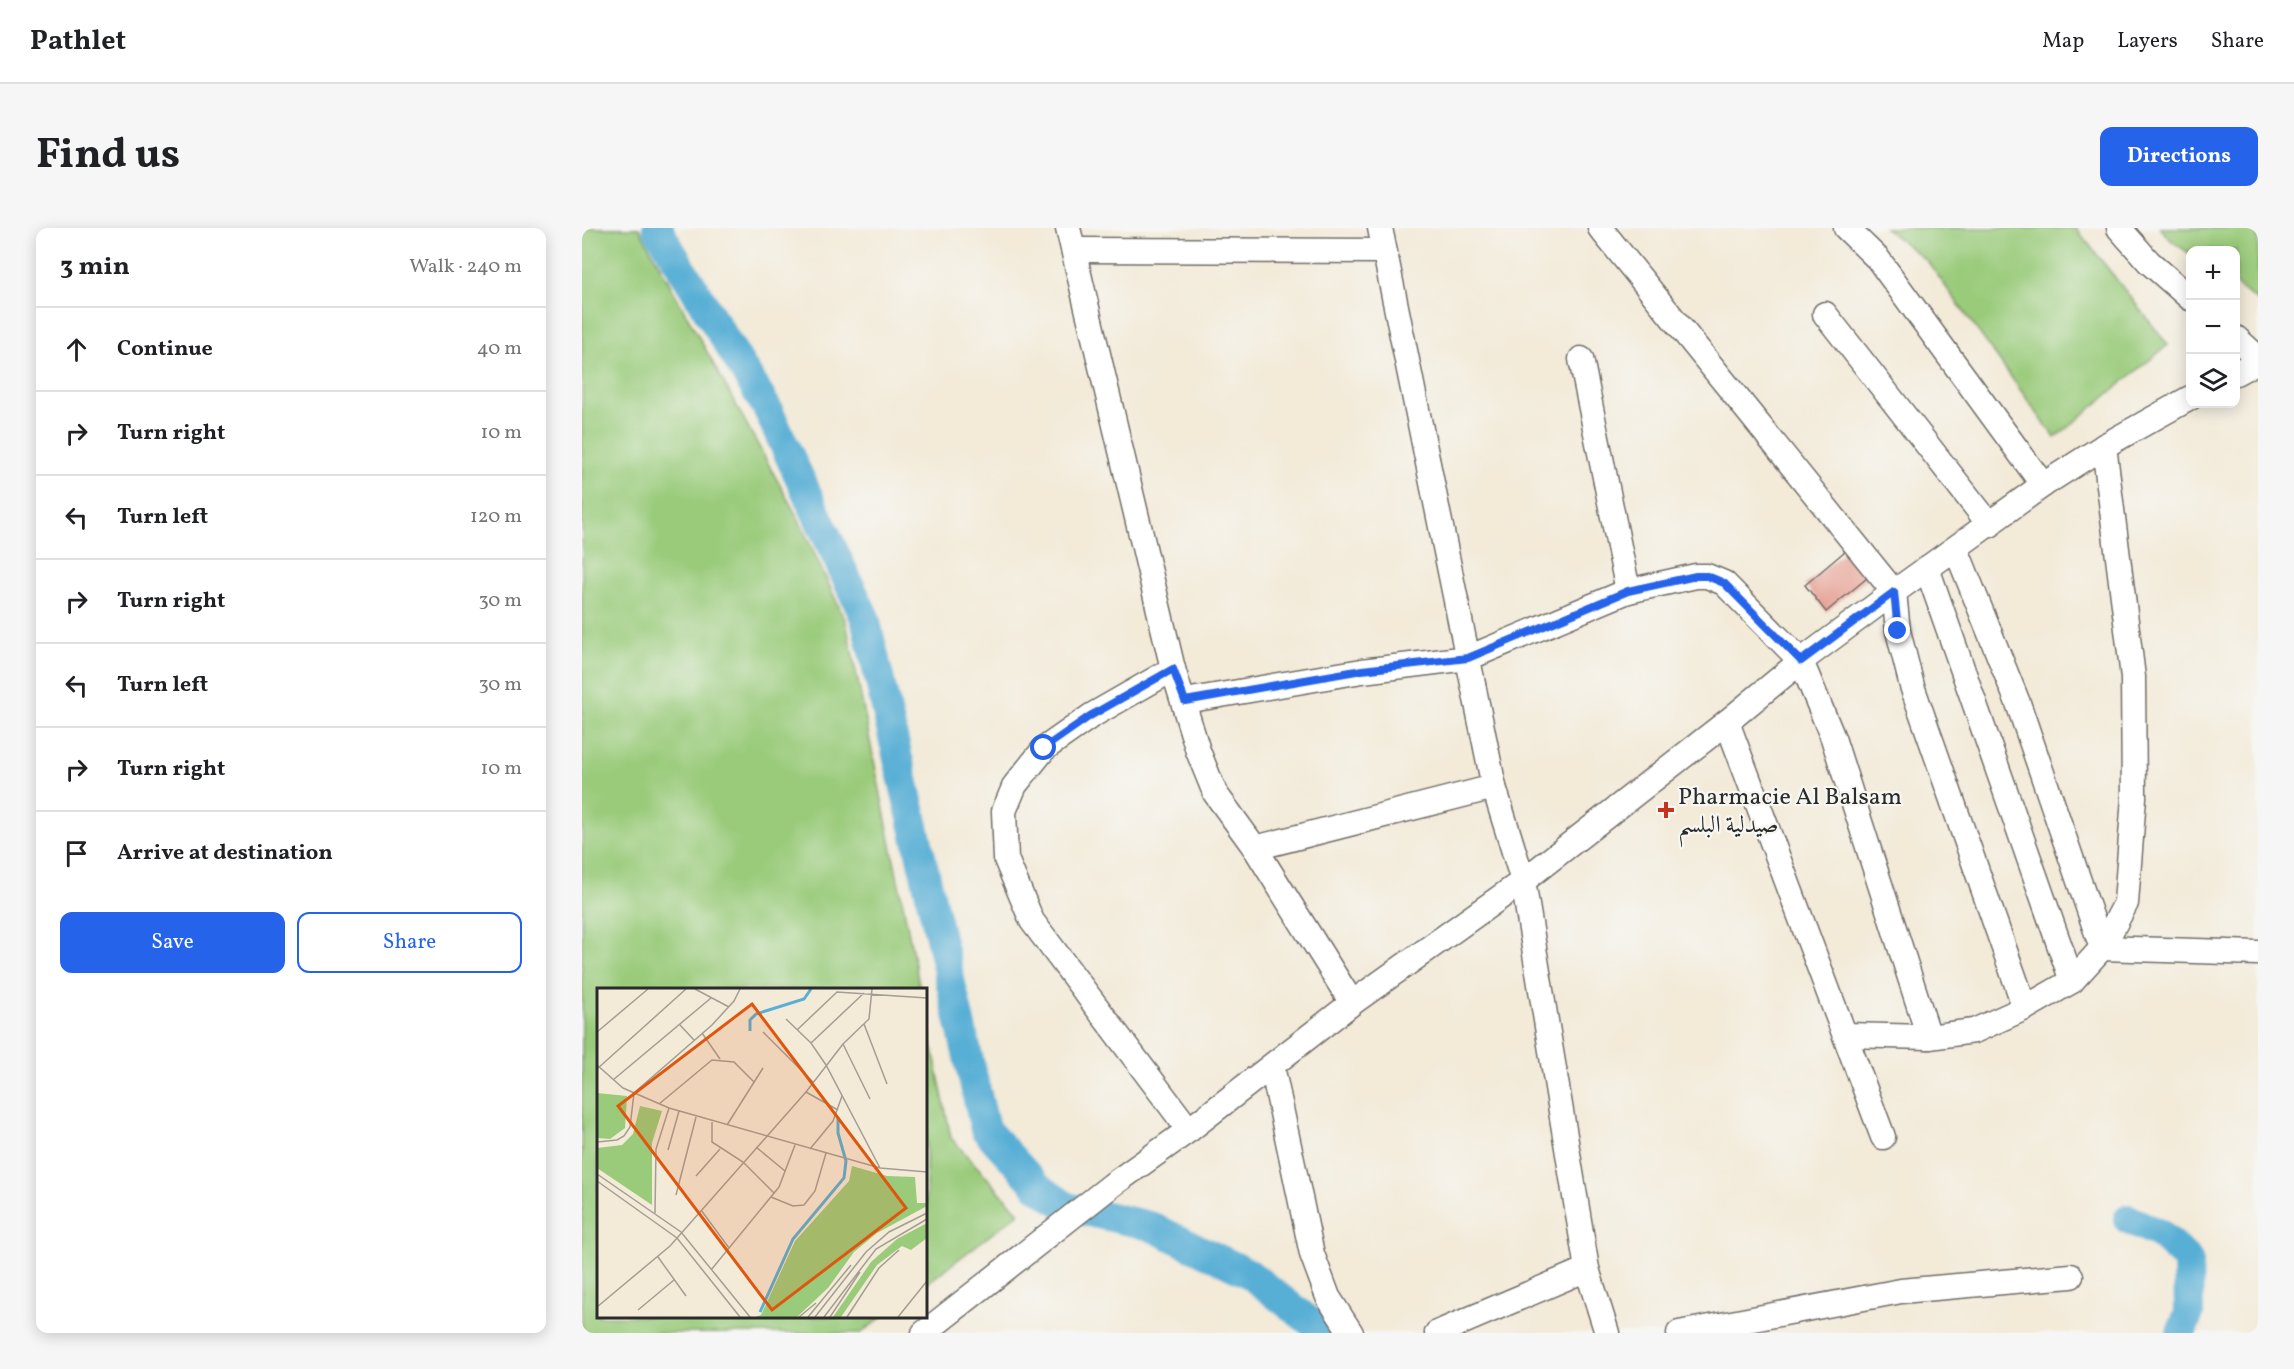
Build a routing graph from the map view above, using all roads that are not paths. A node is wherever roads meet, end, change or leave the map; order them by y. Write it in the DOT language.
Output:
graph roads {
  1 [pos="1600,228"];
  2 [pos="1846,228"];
  3 [pos="2119,228"];
  4 [pos="1071,239"];
  5 [pos="1382,239"];
  6 [pos="2186,294"];
  7 [pos="1825,314"];
  8 [pos="2240,343"];
  9 [pos="1581,359"];
  10 [pos="2258,360"];
  11 [pos="2240,370"];
  12 [pos="2186,400"];
  13 [pos="2104,446"];
  14 [pos="2043,485"];
  15 [pos="1990,525"];
  16 [pos="1956,549"];
  17 [pos="1927,568"];
  18 [pos="1628,591"];
  19 [pos="1894,592"];
  20 [pos="1468,658"];
  21 [pos="1801,661"];
  22 [pos="1173,669"];
  23 [pos="1185,701"];
  24 [pos="1727,723"];
  25 [pos="1494,787"];
  26 [pos="1255,848"];
  27 [pos="1524,881"];
  28 [pos="2102,948"];
  29 [pos="2258,953"];
  30 [pos="2072,981"];
  31 [pos="1352,1003"];
  32 [pos="2025,1008"];
  33 [pos="1845,1035"];
  34 [pos="1929,1037"];
  35 [pos="1272,1066"];
  36 [pos="1189,1130"];
  37 [pos="1883,1137"];
  38 [pos="1587,1269"];
  39 [pos="2071,1276"];
  40 [pos="924,1333"];
  41 [pos="1351,1333"];
  42 [pos="1437,1333"];
  43 [pos="1607,1333"];
  44 [pos="1678,1333"];
  1 -- 19 [label="street"];
  2 -- 14 [label="street"];
  3 -- 6 [label="street"];
  4 -- 5 [label="street"];
  4 -- 22 [label="street"];
  5 -- 20 [label="street"];
  7 -- 15 [label="street"];
  8 -- 10 [label="street"];
  9 -- 18 [label="street"];
  10 -- 11 [label="street"];
  12 -- 13 [label="street"];
  13 -- 14 [label="street"];
  13 -- 28 [label="street"];
  14 -- 15 [label="street"];
  15 -- 16 [label="street"];
  16 -- 17 [label="street"];
  16 -- 28 [label="street"];
  17 -- 19 [label="street"];
  17 -- 30 [label="street"];
  18 -- 20 [label="street"];
  18 -- 21 [label="street"];
  19 -- 21 [label="street"];
  19 -- 32 [label="street"];
  20 -- 23 [label="street"];
  20 -- 25 [label="street"];
  21 -- 24 [label="street"];
  21 -- 34 [label="street"];
  22 -- 23 [label="street"];
  22 -- 36 [label="street"];
  23 -- 26 [label="street"];
  24 -- 27 [label="street"];
  24 -- 33 [label="street"];
  25 -- 26 [label="street"];
  25 -- 27 [label="street"];
  26 -- 31 [label="street"];
  27 -- 31 [label="street"];
  27 -- 38 [label="street"];
  28 -- 29 [label="street"];
  28 -- 30 [label="street"];
  30 -- 32 [label="street"];
  31 -- 35 [label="street"];
  32 -- 34 [label="street"];
  33 -- 34 [label="street"];
  33 -- 37 [label="street"];
  35 -- 36 [label="street"];
  35 -- 41 [label="street"];
  36 -- 40 [label="street"];
  38 -- 42 [label="street"];
  38 -- 43 [label="street"];
  39 -- 44 [label="street"];
}
